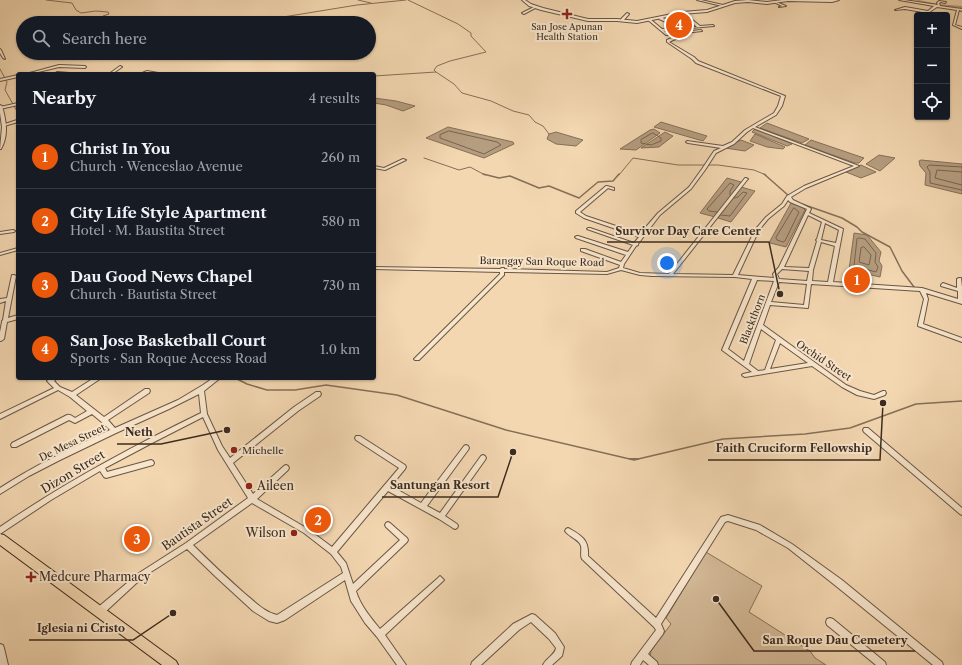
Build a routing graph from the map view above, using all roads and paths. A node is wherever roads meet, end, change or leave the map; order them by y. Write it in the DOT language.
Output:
graph roads {
  1 [pos="523,0"];
  2 [pos="698,0"];
  3 [pos="718,0"];
  4 [pos="838,0"];
  5 [pos="900,0"];
  6 [pos="906,1"];
  7 [pos="776,2"];
  8 [pos="945,2"];
  9 [pos="712,3"];
  10 [pos="722,5"];
  11 [pos="907,5"];
  12 [pos="937,6"];
  13 [pos="536,7"];
  14 [pos="780,7"];
  15 [pos="958,9"];
  16 [pos="896,10"];
  17 [pos="962,10"];
  18 [pos="523,13"];
  19 [pos="682,13"];
  20 [pos="628,14"];
  21 [pos="687,17"];
  22 [pos="660,18"];
  23 [pos="622,20"];
  24 [pos="650,20"];
  25 [pos="713,26"];
  26 [pos="699,27"];
  27 [pos="690,28"];
  28 [pos="962,28"];
  29 [pos="677,29"];
  30 [pos="662,30"];
  31 [pos="701,31"];
  32 [pos="694,32"];
  33 [pos="681,33"];
  34 [pos="0,51"];
  35 [pos="4,58"];
  36 [pos="85,67"];
  37 [pos="121,67"];
  38 [pos="35,72"];
  39 [pos="113,72"];
  40 [pos="16,76"];
  41 [pos="1,79"];
  42 [pos="16,105"];
  43 [pos="1,110"];
  44 [pos="16,122"];
  45 [pos="4,125"];
  46 [pos="754,128"];
  47 [pos="688,142"];
  48 [pos="722,147"];
  49 [pos="0,148"];
  50 [pos="404,160"];
  51 [pos="376,167"];
  52 [pos="746,179"];
  53 [pos="613,189"];
  54 [pos="789,197"];
  55 [pos="807,213"];
  56 [pos="824,221"];
  57 [pos="589,229"];
  58 [pos="13,231"];
  59 [pos="0,233"];
  60 [pos="641,236"];
  61 [pos="577,237"];
  62 [pos="818,240"];
  63 [pos="636,245"];
  64 [pos="837,245"];
  65 [pos="16,250"];
  66 [pos="583,250"];
  67 [pos="0,254"];
  68 [pos="629,254"];
  69 [pos="621,266"];
  70 [pos="376,268"];
  71 [pos="781,268"];
  72 [pos="502,269"];
  73 [pos="811,270"];
  74 [pos="670,275"];
  75 [pos="14,276"];
  76 [pos="735,276"];
  77 [pos="755,278"];
  78 [pos="959,279"];
  79 [pos="777,280"];
  80 [pos="809,282"];
  81 [pos="830,284"];
  82 [pos="943,285"];
  83 [pos="922,290"];
  84 [pos="960,290"];
  85 [pos="9,299"];
  86 [pos="0,301"];
  87 [pos="961,301"];
  88 [pos="768,303"];
  89 [pos="16,318"];
  90 [pos="4,321"];
  91 [pos="760,326"];
  92 [pos="1,339"];
  93 [pos="778,340"];
  94 [pos="962,340"];
  95 [pos="417,359"];
  96 [pos="746,364"];
  97 [pos="812,364"];
  98 [pos="767,371"];
  99 [pos="757,373"];
  100 [pos="745,375"];
  101 [pos="51,380"];
  102 [pos="95,380"];
  103 [pos="215,380"];
  104 [pos="58,388"];
  105 [pos="147,391"];
  106 [pos="201,391"];
  107 [pos="883,393"];
  108 [pos="318,394"];
  109 [pos="72,396"];
  110 [pos="92,411"];
  111 [pos="204,414"];
  112 [pos="0,416"];
  113 [pos="104,420"];
  114 [pos="866,430"];
  115 [pos="114,431"];
  116 [pos="358,438"];
  117 [pos="14,445"];
  118 [pos="466,448"];
  119 [pos="483,458"];
  120 [pos="151,462"];
  121 [pos="229,462"];
  122 [pos="101,468"];
  123 [pos="286,468"];
  124 [pos="387,487"];
  125 [pos="0,491"];
  126 [pos="252,499"];
  127 [pos="422,507"];
  128 [pos="962,512"];
  129 [pos="441,517"];
  130 [pos="388,525"];
  131 [pos="455,526"];
  132 [pos="0,531"];
  133 [pos="568,531"];
  134 [pos="0,539"];
  135 [pos="188,545"];
  136 [pos="334,552"];
  137 [pos="347,575"];
  138 [pos="440,580"];
  139 [pos="352,590"];
  140 [pos="100,611"];
  141 [pos="830,622"];
  142 [pos="658,628"];
  143 [pos="380,634"];
  144 [pos="0,648"];
  145 [pos="643,654"];
  146 [pos="4,665"];
  147 [pos="172,665"];
  148 [pos="402,665"];
  149 [pos="476,665"];
  150 [pos="547,665"];
  151 [pos="635,665"];
  152 [pos="654,665"];
  153 [pos="882,665"];
  154 [pos="939,665"];
  1 -- 13 [label="street"];
  2 -- 9 [label="street"];
  3 -- 9 [label="street"];
  4 -- 7 [label="street"];
  5 -- 6 [label="street"];
  6 -- 11 [label="street"];
  6 -- 12 [label="street"];
  7 -- 10 [label="street"];
  7 -- 14 [label="street"];
  8 -- 12 [label="street"];
  9 -- 10 [label="street"];
  10 -- 19 [label="street"];
  12 -- 15 [label="street"];
  12 -- 16 [label="street"];
  13 -- 18 [label="street"];
  13 -- 23 [label="street"];
  15 -- 17 [label="street"];
  15 -- 28 [label="street"];
  19 -- 21 [label="street"];
  19 -- 22 [label="street"];
  20 -- 23 [label="street"];
  21 -- 26 [label="street"];
  21 -- 27 [label="street"];
  22 -- 24 [label="street"];
  22 -- 29 [label="street"];
  23 -- 24 [label="street"];
  24 -- 30 [label="street"];
  25 -- 26 [label="street"];
  26 -- 27 [label="street"];
  27 -- 29 [label="street"];
  27 -- 32 [label="street"];
  29 -- 30 [label="street"];
  29 -- 33 [label="street"];
  30 -- 33 [label="street"];
  31 -- 32 [label="street"];
  32 -- 33 [label="street"];
  33 -- 46 [label="street"];
  34 -- 35 [label="street"];
  36 -- 38 [label="street"];
  37 -- 39 [label="street"];
  40 -- 41 [label="street"];
  42 -- 43 [label="street"];
  43 -- 45 [label="street"];
  44 -- 45 [label="street"];
  45 -- 49 [label="street"];
  46 -- 48 [label="street"];
  46 -- 54 [label="street"];
  47 -- 48 [label="street"];
  48 -- 60 [label="street"];
  50 -- 51 [label="street"];
  52 -- 74 [label="street"];
  53 -- 60 [label="street"];
  54 -- 55 [label="street"];
  54 -- 76 [label="street"];
  55 -- 56 [label="street"];
  55 -- 71 [label="street"];
  56 -- 62 [label="street"];
  56 -- 64 [label="street"];
  57 -- 63 [label="street"];
  58 -- 59 [label="street"];
  60 -- 63 [label="street"];
  61 -- 68 [label="street"];
  62 -- 64 [label="street"];
  62 -- 73 [label="street"];
  63 -- 68 [label="street"];
  64 -- 81 [label="street"];
  65 -- 67 [label="street"];
  66 -- 69 [label="street"];
  68 -- 69 [label="street"];
  69 -- 72 [label="street, Barangay San Roque Road"];
  69 -- 74 [label="street"];
  70 -- 72 [label="street, Barangay San Roque Road"];
  71 -- 73 [label="street"];
  71 -- 79 [label="street, Blackthorn"];
  72 -- 95 [label="street"];
  73 -- 80 [label="street"];
  74 -- 76 [label="street"];
  75 -- 85 [label="street"];
  76 -- 77 [label="street"];
  77 -- 79 [label="street"];
  77 -- 96 [label="street"];
  78 -- 84 [label="street"];
  79 -- 80 [label="street"];
  79 -- 88 [label="street, Blackthorn"];
  80 -- 81 [label="street"];
  80 -- 88 [label="street"];
  81 -- 83 [label="street"];
  82 -- 84 [label="street"];
  83 -- 87 [label="street"];
  83 -- 94 [label="street"];
  84 -- 87 [label="street"];
  85 -- 86 [label="street"];
  85 -- 90 [label="street"];
  88 -- 91 [label="street, Blackthorn"];
  89 -- 90 [label="street"];
  90 -- 92 [label="street"];
  91 -- 93 [label="street, Orchid Street"];
  91 -- 96 [label="street, Blackthorn"];
  93 -- 97 [label="street, Orchid Street"];
  93 -- 98 [label="street"];
  96 -- 99 [label="street"];
  97 -- 98 [label="street"];
  97 -- 107 [label="street, Orchid Street"];
  98 -- 99 [label="street"];
  99 -- 100 [label="street"];
  101 -- 104 [label="street"];
  102 -- 109 [label="street"];
  103 -- 106 [label="street, De Mesa Street"];
  104 -- 109 [label="street"];
  104 -- 112 [label="street"];
  105 -- 113 [label="street"];
  106 -- 111 [label="street"];
  106 -- 115 [label="street, De Mesa Street"];
  108 -- 121 [label="street"];
  109 -- 110 [label="street"];
  110 -- 113 [label="street"];
  110 -- 117 [label="street"];
  111 -- 121 [label="street"];
  111 -- 122 [label="street, Dizon Street"];
  113 -- 115 [label="street"];
  114 -- 128 [label="street"];
  115 -- 125 [label="street, De Mesa Street"];
  116 -- 124 [label="street"];
  118 -- 127 [label="street"];
  119 -- 129 [label="street"];
  120 -- 122 [label="street"];
  121 -- 126 [label="street"];
  122 -- 132 [label="street, Dizon Street"];
  123 -- 126 [label="street, Bautista Street"];
  124 -- 127 [label="street"];
  124 -- 136 [label="street"];
  126 -- 135 [label="street, Bautista Street"];
  126 -- 136 [label="street"];
  127 -- 129 [label="street"];
  129 -- 131 [label="street"];
  130 -- 139 [label="street"];
  133 -- 142 [label="street"];
  134 -- 140 [label="main road"];
  135 -- 137 [label="street"];
  135 -- 140 [label="street, Bautista Street"];
  136 -- 137 [label="street"];
  137 -- 139 [label="street"];
  138 -- 143 [label="street"];
  139 -- 143 [label="street"];
  140 -- 147 [label="main road"];
  141 -- 153 [label="street"];
  142 -- 145 [label="street"];
  142 -- 154 [label="street"];
  143 -- 148 [label="street"];
  144 -- 146 [label="street"];
  145 -- 151 [label="street"];
  145 -- 152 [label="street"];
  149 -- 150 [label="street"];
}
